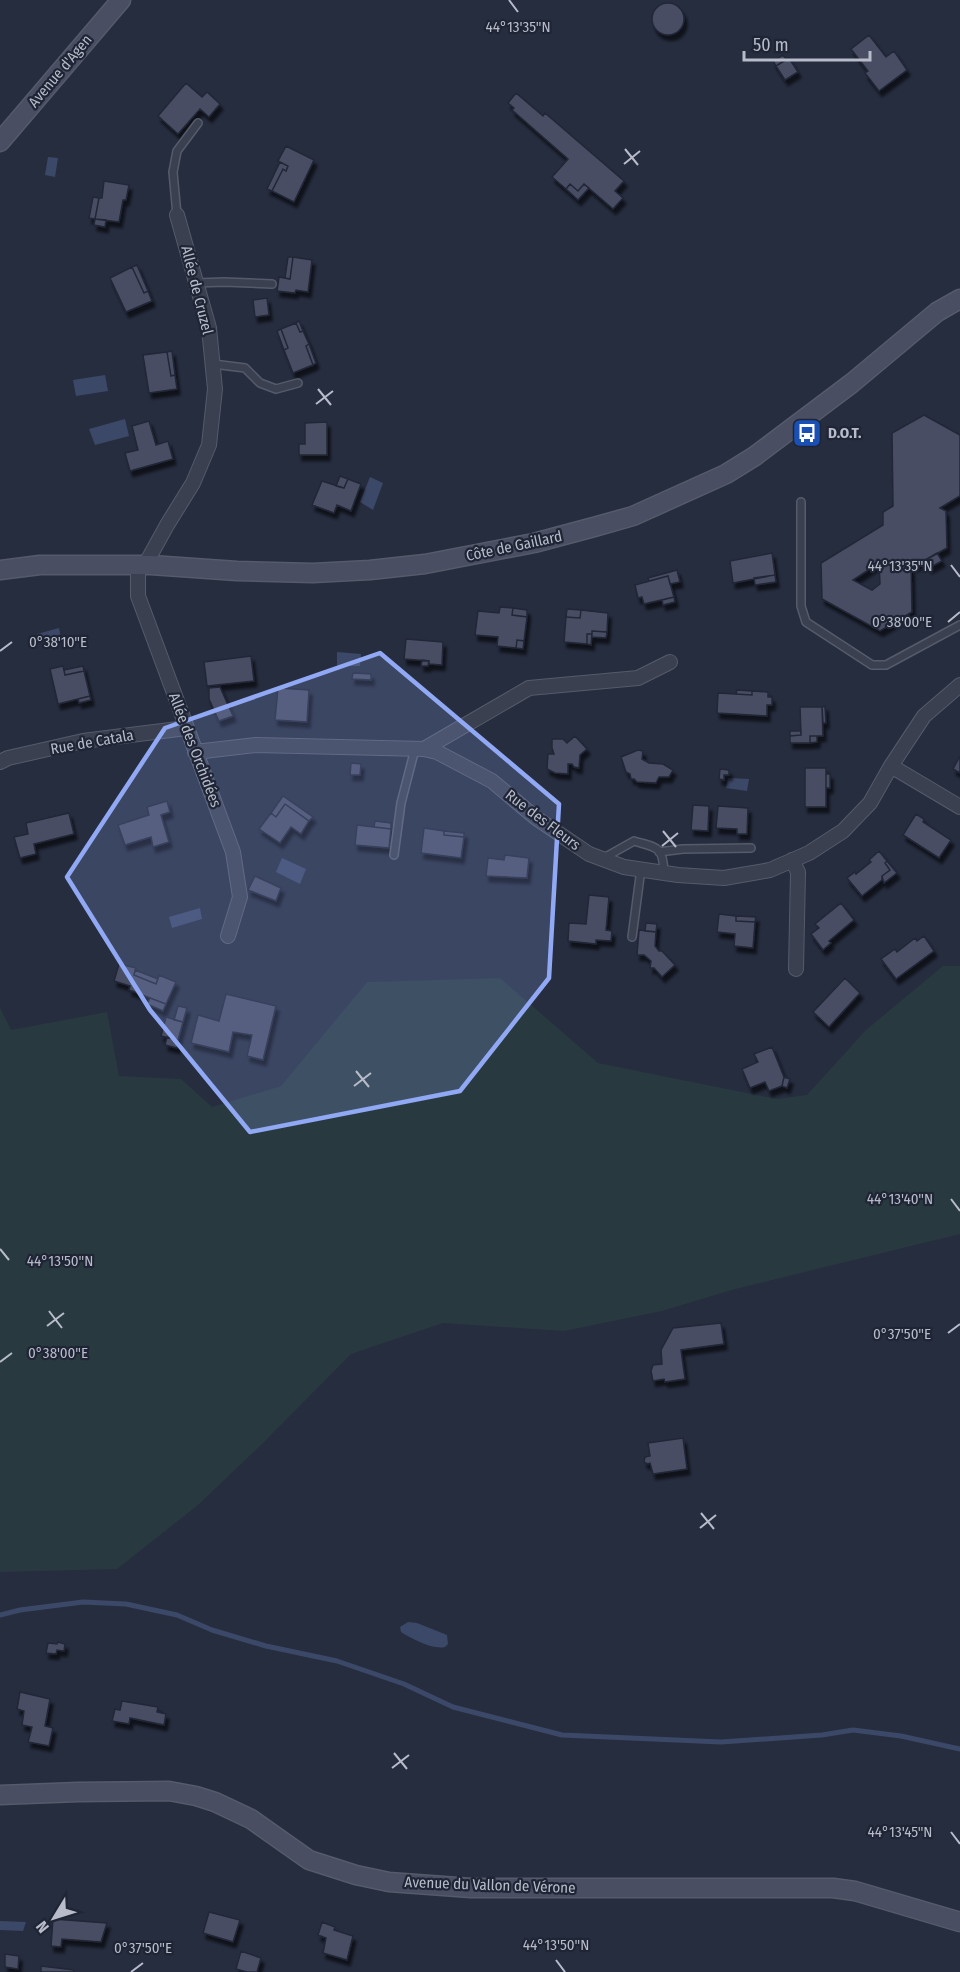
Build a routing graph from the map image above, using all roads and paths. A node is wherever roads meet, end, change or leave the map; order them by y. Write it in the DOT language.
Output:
graph roads {
  1 [pos="121,0"];
  2 [pos="198,123"];
  3 [pos="0,142"];
  4 [pos="177,215"];
  5 [pos="196,284"];
  6 [pos="272,284"];
  7 [pos="960,299"];
  8 [pos="213,364"];
  9 [pos="298,383"];
  10 [pos="801,502"];
  11 [pos="141,565"];
  12 [pos="0,570"];
  13 [pos="960,626"];
  14 [pos="670,662"];
  15 [pos="960,685"];
  16 [pos="186,728"];
  17 [pos="419,749"];
  18 [pos="195,752"];
  19 [pos="0,762"];
  20 [pos="891,766"];
  21 [pos="960,807"];
  22 [pos="751,848"];
  23 [pos="659,852"];
  24 [pos="394,855"];
  25 [pos="602,859"];
  26 [pos="792,860"];
  27 [pos="641,869"];
  28 [pos="664,873"];
  29 [pos="228,936"];
  30 [pos="632,937"];
  31 [pos="796,969"];
  32 [pos="0,1795"];
  33 [pos="960,1922"];
  1 -- 3 [label="main road, Avenue d'Agen"];
  2 -- 4 [label="lane"];
  4 -- 5 [label="street, Allée de Cruzel"];
  5 -- 6 [label="lane"];
  5 -- 8 [label="street, Allée de Cruzel"];
  7 -- 11 [label="main road, Côte de Gaillard"];
  8 -- 9 [label="lane"];
  8 -- 11 [label="street, Allée de Cruzel"];
  10 -- 13 [label="lane"];
  11 -- 12 [label="main road, Côte de Gaillard"];
  11 -- 16 [label="street, Allée des Orchidées"];
  14 -- 17 [label="street"];
  15 -- 20 [label="street, Rue des Fleurs"];
  16 -- 18 [label="street, Allée des Orchidées"];
  16 -- 19 [label="street, Rue de Catala"];
  17 -- 18 [label="street, Rue des Fleurs"];
  17 -- 24 [label="lane"];
  17 -- 25 [label="street, Rue des Fleurs"];
  18 -- 29 [label="street, Allée des Orchidées"];
  20 -- 21 [label="street"];
  20 -- 26 [label="street, Rue des Fleurs"];
  22 -- 23 [label="lane"];
  23 -- 25 [label="lane"];
  23 -- 28 [label="lane"];
  25 -- 27 [label="street, Rue des Fleurs"];
  26 -- 28 [label="street, Rue des Fleurs"];
  26 -- 31 [label="street"];
  27 -- 28 [label="street, Rue des Fleurs"];
  27 -- 30 [label="lane"];
  32 -- 33 [label="main road, Avenue du Vallon de Vérone"];
}
